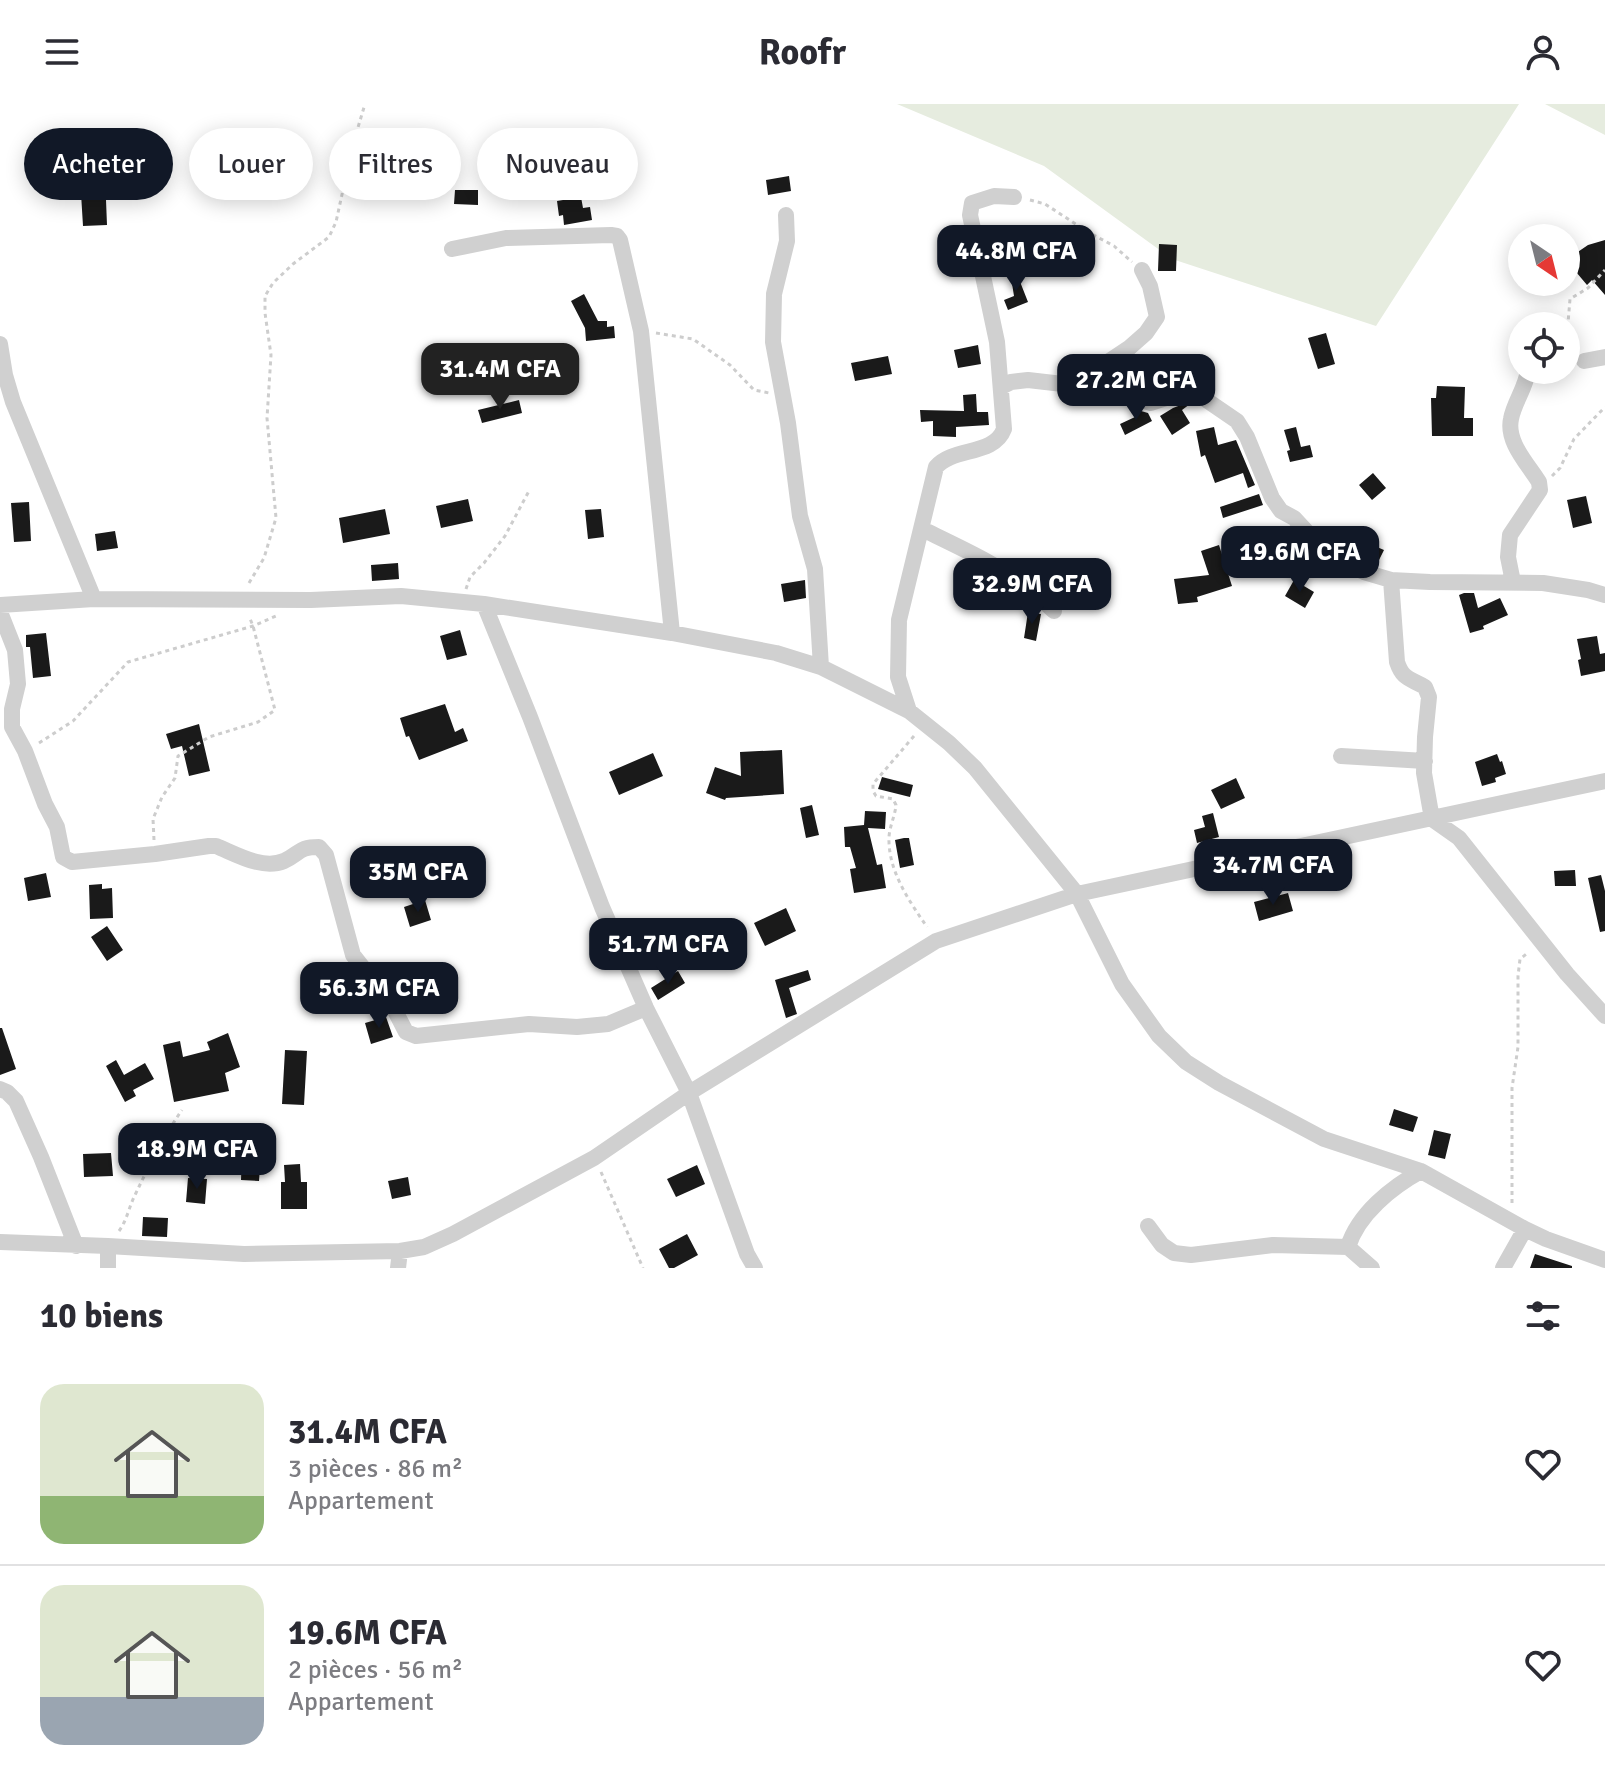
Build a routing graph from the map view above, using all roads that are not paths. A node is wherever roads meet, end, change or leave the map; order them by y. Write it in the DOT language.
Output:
graph roads {
  1 [pos="1014,197"];
  2 [pos="786,215"];
  3 [pos="452,249"];
  4 [pos="1142,270"];
  5 [pos="0,344"];
  6 [pos="1605,357"];
  7 [pos="1584,361"];
  8 [pos="1526,384"];
  9 [pos="1072,386"];
  10 [pos="1001,387"];
  11 [pos="922,529"];
  12 [pos="1391,580"];
  13 [pos="1513,582"];
  14 [pos="1605,595"];
  15 [pos="94,599"];
  16 [pos="484,604"];
  17 [pos="0,605"];
  18 [pos="1054,611"];
  19 [pos="0,612"];
  20 [pos="672,633"];
  21 [pos="821,667"];
  22 [pos="909,711"];
  23 [pos="6,728"];
  24 [pos="1341,756"];
  25 [pos="1425,761"];
  26 [pos="1605,781"];
  27 [pos="1465,812"];
  28 [pos="1432,819"];
  29 [pos="1459,838"];
  30 [pos="1077,894"];
  31 [pos="646,1008"];
  32 [pos="1605,1016"];
  33 [pos="0,1089"];
  34 [pos="689,1093"];
  35 [pos="1421,1171"];
  36 [pos="1148,1226"];
  37 [pos="1519,1226"];
  38 [pos="0,1242"];
  39 [pos="76,1246"];
  40 [pos="108,1246"];
  41 [pos="1348,1247"];
  42 [pos="399,1260"];
  43 [pos="1605,1260"];
  44 [pos="108,1268"];
  45 [pos="755,1268"];
  46 [pos="1372,1268"];
  47 [pos="1503,1268"];
  1 -- 10 [label="street"];
  2 -- 21 [label="street"];
  3 -- 20 [label="street"];
  4 -- 9 [label="street"];
  5 -- 15 [label="street"];
  6 -- 7 [label="street"];
  8 -- 13 [label="street"];
  9 -- 10 [label="street"];
  9 -- 12 [label="street"];
  10 -- 11 [label="street"];
  11 -- 18 [label="street"];
  11 -- 22 [label="street"];
  12 -- 13 [label="street"];
  12 -- 25 [label="street"];
  13 -- 14 [label="street"];
  15 -- 16 [label="street"];
  15 -- 17 [label="street"];
  16 -- 20 [label="street"];
  16 -- 31 [label="street"];
  19 -- 23 [label="street"];
  20 -- 21 [label="street"];
  21 -- 22 [label="street"];
  22 -- 30 [label="street"];
  23 -- 31 [label="street"];
  24 -- 25 [label="street"];
  25 -- 28 [label="street"];
  26 -- 27 [label="street"];
  27 -- 28 [label="street"];
  27 -- 29 [label="street"];
  28 -- 29 [label="street"];
  28 -- 30 [label="street"];
  29 -- 32 [label="street"];
  30 -- 34 [label="street"];
  30 -- 35 [label="street"];
  31 -- 34 [label="street"];
  33 -- 39 [label="street"];
  34 -- 42 [label="street"];
  34 -- 45 [label="street"];
  35 -- 37 [label="street"];
  35 -- 41 [label="street"];
  36 -- 41 [label="street"];
  37 -- 43 [label="street"];
  37 -- 47 [label="street"];
  38 -- 39 [label="street"];
  39 -- 40 [label="street"];
  40 -- 42 [label="street"];
  40 -- 44 [label="street"];
  41 -- 46 [label="street"];
}
